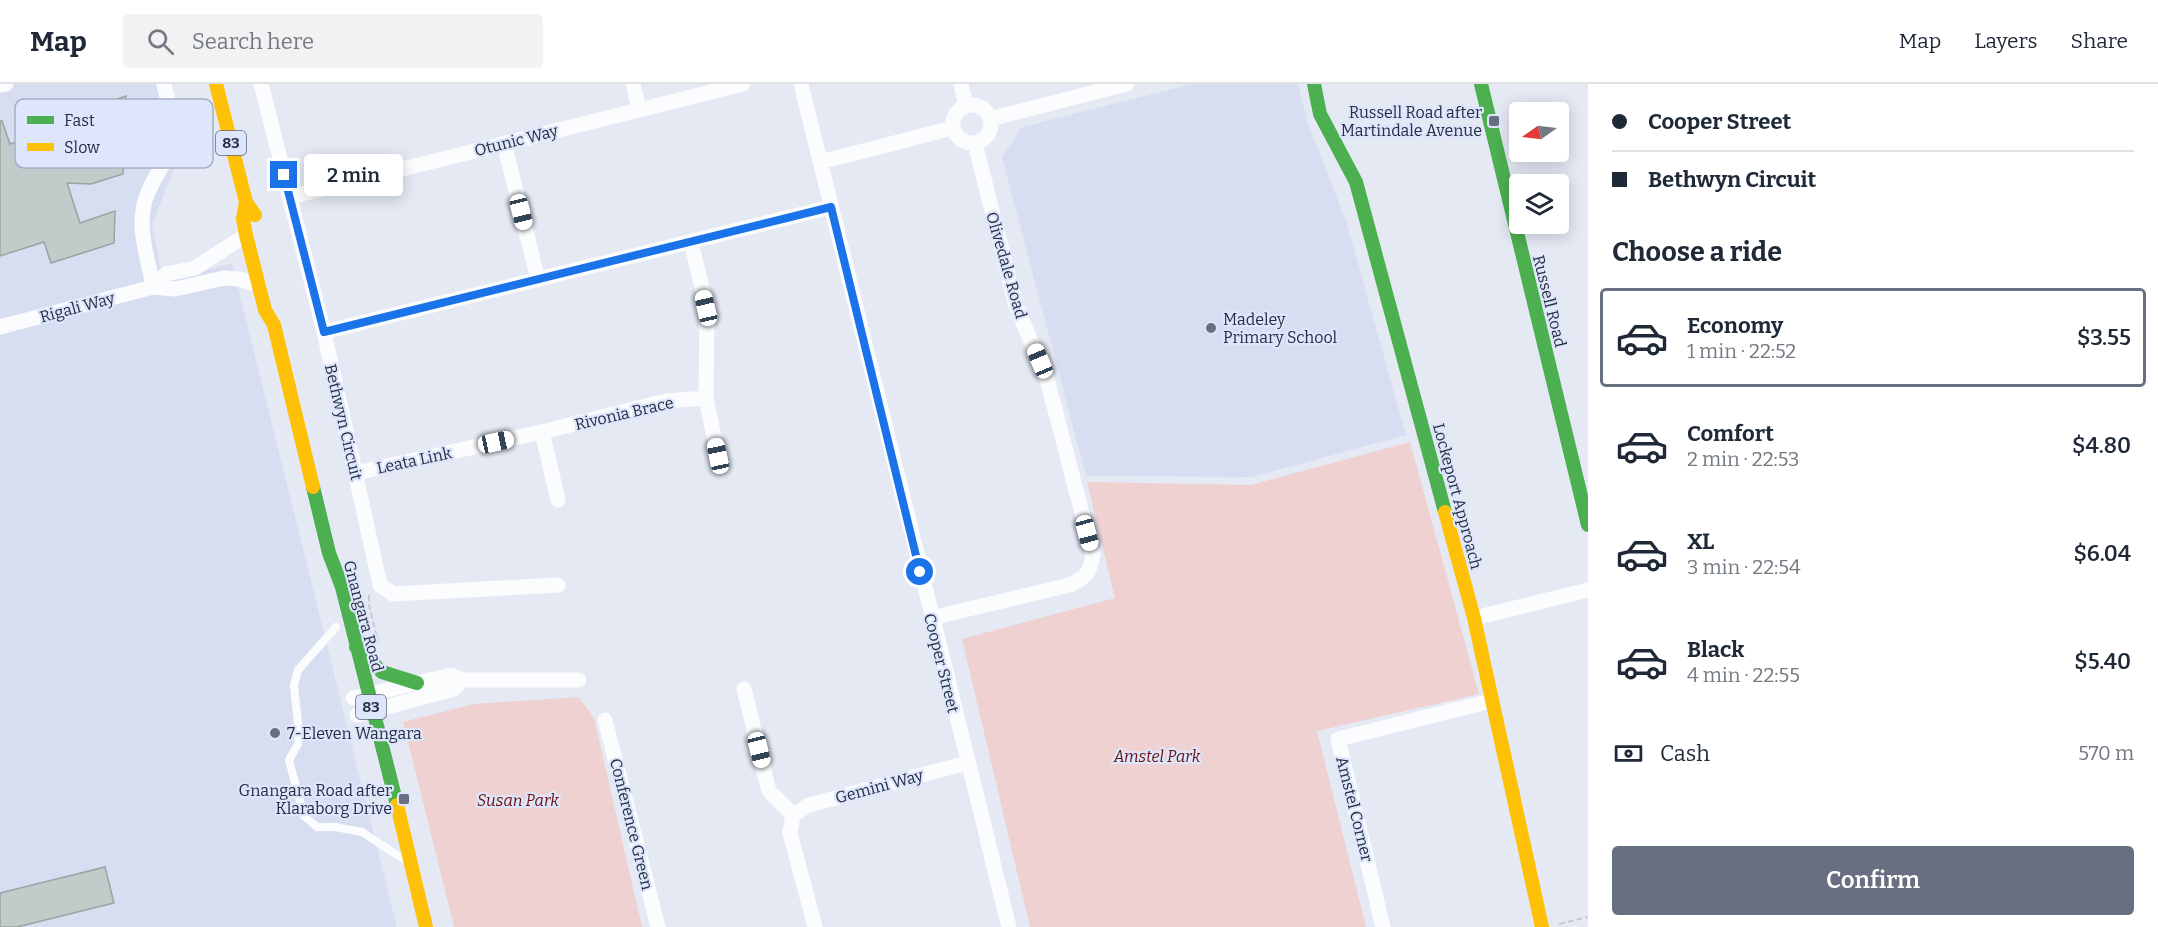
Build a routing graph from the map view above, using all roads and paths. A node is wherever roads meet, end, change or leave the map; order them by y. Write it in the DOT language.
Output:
graph roads {
  1 [pos="6,84"];
  2 [pos="164,84"];
  3 [pos="216,84"];
  4 [pos="261,84"];
  5 [pos="633,84"];
  6 [pos="742,84"];
  7 [pos="801,84"];
  8 [pos="961,84"];
  9 [pos="1127,84"];
  10 [pos="1314,84"];
  11 [pos="1481,84"];
  12 [pos="0,86"];
  13 [pos="167,99"];
  14 [pos="966,106"];
  15 [pos="639,109"];
  16 [pos="990,119"];
  17 [pos="953,128"];
  18 [pos="504,143"];
  19 [pos="975,143"];
  20 [pos="820,162"];
  21 [pos="161,168"];
  22 [pos="290,197"];
  23 [pos="246,202"];
  24 [pos="831,207"];
  25 [pos="246,235"];
  26 [pos="691,242"];
  27 [pos="538,280"];
  28 [pos="258,285"];
  29 [pos="153,287"];
  30 [pos="274,325"];
  31 [pos="0,327"];
  32 [pos="324,332"];
  33 [pos="705,398"];
  34 [pos="542,432"];
  35 [pos="718,456"];
  36 [pos="356,473"];
  37 [pos="1583,485"];
  38 [pos="558,500"];
  39 [pos="1588,525"];
  40 [pos="329,553"];
  41 [pos="558,585"];
  42 [pos="1588,590"];
  43 [pos="331,598"];
  44 [pos="931,618"];
  45 [pos="1474,618"];
  46 [pos="335,622"];
  47 [pos="341,647"];
  48 [pos="356,647"];
  49 [pos="463,680"];
  50 [pos="579,680"];
  51 [pos="417,683"];
  52 [pos="744,689"];
  53 [pos="357,694"];
  54 [pos="1491,700"];
  55 [pos="372,710"];
  56 [pos="605,720"];
  57 [pos="359,721"];
  58 [pos="967,763"];
  59 [pos="380,794"];
  60 [pos="793,815"];
  61 [pos="410,863"];
  62 [pos="1588,917"];
  63 [pos="1548,926"];
  64 [pos="426,927"];
  65 [pos="658,927"];
  66 [pos="815,927"];
  67 [pos="1009,927"];
  68 [pos="1383,927"];
  1 -- 12 [label="street"];
  2 -- 13 [label="street"];
  3 -- 23 [label="street, Gnangara Road / 83"];
  4 -- 22 [label="street, Bethwyn Circuit"];
  5 -- 15 [label="street"];
  6 -- 15 [label="street, Otunic Way"];
  7 -- 20 [label="street, Cooper Street"];
  8 -- 14 [label="street"];
  9 -- 16 [label="street"];
  10 -- 45 [label="street, Lockeport Approach"];
  11 -- 37 [label="street, Russell Road"];
  14 -- 16 [label="street"];
  14 -- 17 [label="street"];
  15 -- 18 [label="street, Otunic Way"];
  16 -- 19 [label="street"];
  17 -- 19 [label="street"];
  17 -- 20 [label="street"];
  18 -- 22 [label="street, Otunic Way"];
  18 -- 27 [label="street"];
  19 -- 44 [label="street, Olivedale Road"];
  20 -- 24 [label="street, Cooper Street"];
  21 -- 29 [label="street"];
  22 -- 32 [label="street, Bethwyn Circuit"];
  23 -- 25 [label="street, Gnangara Road / 83"];
  23 -- 30 [label="street, Gnangara Road / 83"];
  24 -- 26 [label="street"];
  24 -- 44 [label="street, Cooper Street"];
  25 -- 28 [label="street, Gnangara Road / 83"];
  25 -- 29 [label="street, Rigali Way"];
  26 -- 27 [label="street"];
  26 -- 33 [label="street"];
  27 -- 32 [label="street"];
  28 -- 29 [label="street, Rigali Way"];
  28 -- 30 [label="street, Gnangara Road / 83"];
  29 -- 31 [label="street, Rigali Way"];
  30 -- 40 [label="street, Gnangara Road / 83"];
  32 -- 36 [label="street, Bethwyn Circuit"];
  33 -- 34 [label="street, Rivonia Brace"];
  33 -- 35 [label="street"];
  34 -- 36 [label="street, Leata Link"];
  34 -- 38 [label="street"];
  36 -- 41 [label="street, Bethwyn Circuit"];
  37 -- 39 [label="street, Russell Road"];
  40 -- 43 [label="street, Gnangara Road / 83"];
  40 -- 48 [label="street, Gnangara Road / 83"];
  42 -- 45 [label="street"];
  44 -- 58 [label="street, Cooper Street"];
  45 -- 54 [label="street, Lockeport Approach"];
  46 -- 47 [label="street, Gnangara Road"];
  46 -- 61 [label="lane"];
  48 -- 51 [label="street"];
  48 -- 53 [label="street, Gnangara Road / 83"];
  49 -- 50 [label="street"];
  49 -- 51 [label="street"];
  49 -- 55 [label="street"];
  51 -- 53 [label="street"];
  52 -- 60 [label="street"];
  53 -- 55 [label="street, Gnangara Road / 83"];
  53 -- 57 [label="street, Gnangara Road / 83"];
  54 -- 63 [label="street, Lockeport Approach"];
  54 -- 68 [label="street, Amstel Corner"];
  55 -- 57 [label="street"];
  55 -- 61 [label="street, Gnangara Road / 83"];
  56 -- 65 [label="street, Conference Green"];
  58 -- 60 [label="street, Gemini Way"];
  58 -- 67 [label="street, Cooper Street"];
  59 -- 61 [label="street, Gnangara Road / 83"];
  60 -- 66 [label="street"];
  61 -- 64 [label="street, Gnangara Road / 83"];
  62 -- 63 [label="path"];
}
